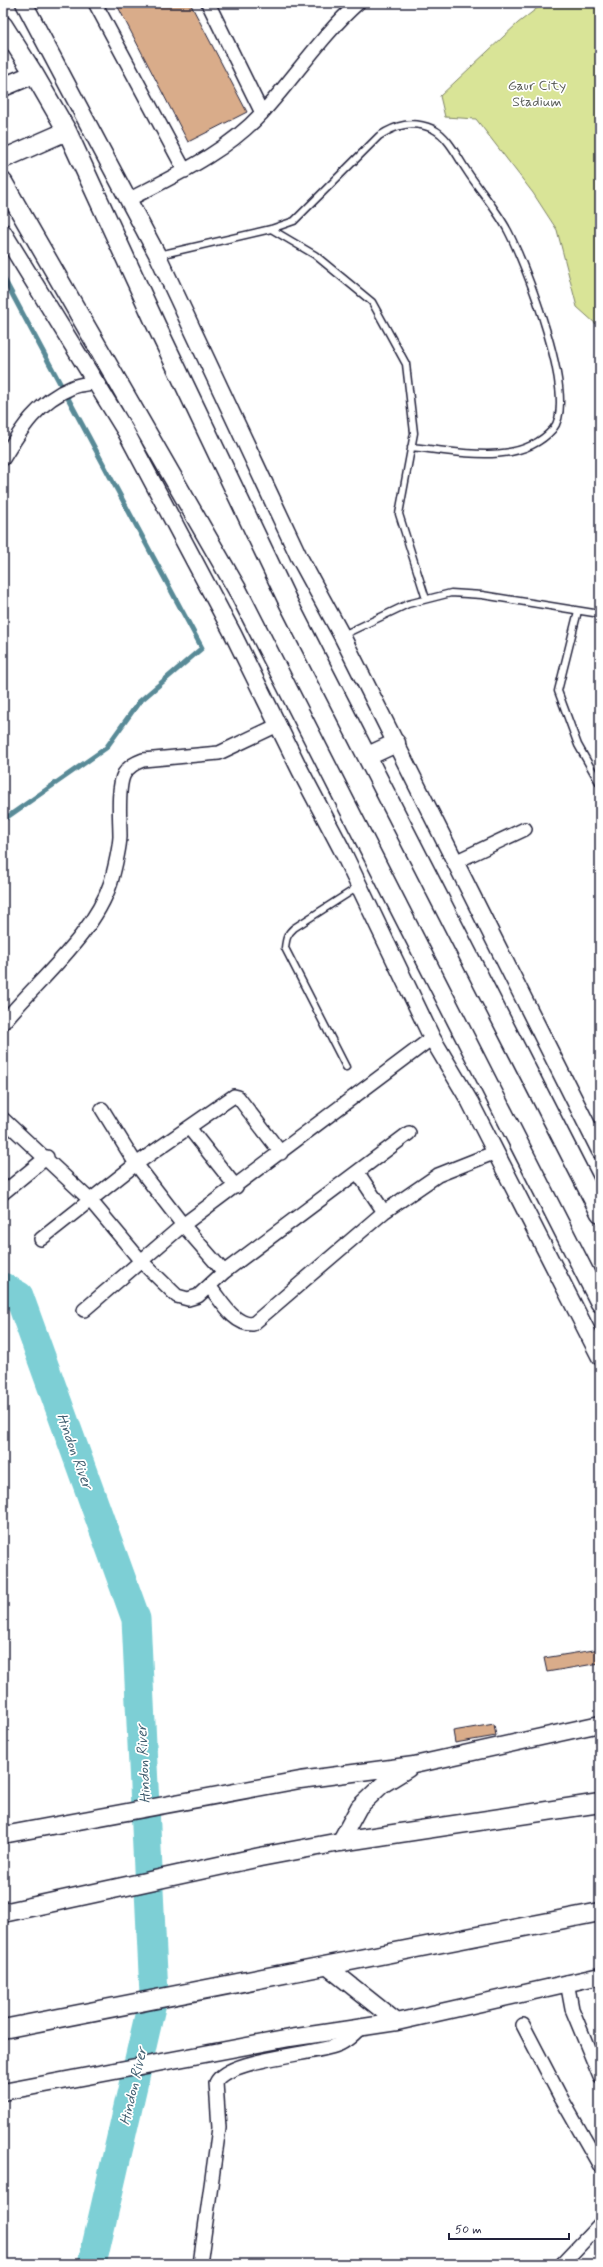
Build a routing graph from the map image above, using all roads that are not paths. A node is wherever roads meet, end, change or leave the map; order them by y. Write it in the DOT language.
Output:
graph roads {
  1 [pos="24,3"];
  2 [pos="95,3"];
  3 [pos="208,3"];
  4 [pos="358,3"];
  5 [pos="3,25"];
  6 [pos="34,74"];
  7 [pos="3,87"];
  8 [pos="262,113"];
  9 [pos="67,131"];
  10 [pos="3,159"];
  11 [pos="185,171"];
  12 [pos="3,182"];
  13 [pos="128,200"];
  14 [pos="271,228"];
  15 [pos="3,232"];
  16 [pos="158,256"];
  17 [pos="97,382"];
  18 [pos="411,447"];
  19 [pos="3,459"];
  20 [pos="426,598"];
  21 [pos="578,611"];
  22 [pos="600,614"];
  23 [pos="342,636"];
  24 [pos="278,725"];
  25 [pos="396,743"];
  26 [pos="368,756"];
  27 [pos="600,784"];
  28 [pos="525,829"];
  29 [pos="455,862"];
  30 [pos="360,886"];
  31 [pos="3,1023"];
  32 [pos="432,1038"];
  33 [pos="346,1067"];
  34 [pos="102,1109"];
  35 [pos="3,1119"];
  36 [pos="190,1129"];
  37 [pos="409,1133"];
  38 [pos="600,1151"];
  39 [pos="496,1152"];
  40 [pos="281,1153"];
  41 [pos="47,1158"];
  42 [pos="136,1164"];
  43 [pos="358,1173"];
  44 [pos="236,1187"];
  45 [pos="3,1193"];
  46 [pos="90,1200"];
  47 [pos="384,1212"];
  48 [pos="600,1213"];
  49 [pos="183,1225"];
  50 [pos="41,1238"];
  51 [pos="141,1260"];
  52 [pos="224,1272"];
  53 [pos="209,1286"];
  54 [pos="600,1303"];
  55 [pos="84,1310"];
  56 [pos="600,1357"];
  57 [pos="600,1724"];
  58 [pos="414,1765"];
  59 [pos="600,1803"];
  60 [pos="3,1835"];
  61 [pos="340,1842"];
  62 [pos="600,1912"];
  63 [pos="3,1913"];
  64 [pos="328,1967"];
  65 [pos="600,1976"];
  66 [pos="568,1982"];
  67 [pos="397,2022"];
  68 [pos="523,2025"];
  69 [pos="362,2027"];
  70 [pos="3,2029"];
  71 [pos="600,2076"];
  72 [pos="3,2092"];
  73 [pos="600,2166"];
  74 [pos="600,2224"];
  75 [pos="200,2264"];
  76 [pos="562,2264"];
  1 -- 13 [label="street"];
  2 -- 11 [label="street"];
  3 -- 8 [label="street"];
  4 -- 8 [label="street"];
  5 -- 6 [label="main road"];
  6 -- 7 [label="main road"];
  6 -- 9 [label="main road"];
  8 -- 11 [label="street"];
  9 -- 10 [label="main road"];
  9 -- 26 [label="main road"];
  11 -- 13 [label="street"];
  12 -- 54 [label="main road"];
  13 -- 16 [label="street"];
  14 -- 16 [label="lane"];
  14 -- 18 [label="lane"];
  14 -- 18 [label="lane"];
  15 -- 17 [label="street"];
  16 -- 23 [label="street"];
  17 -- 19 [label="street"];
  17 -- 24 [label="street"];
  18 -- 20 [label="lane"];
  20 -- 21 [label="lane"];
  20 -- 23 [label="lane"];
  21 -- 22 [label="lane"];
  21 -- 27 [label="lane"];
  23 -- 25 [label="street"];
  24 -- 30 [label="street"];
  24 -- 31 [label="street"];
  25 -- 26 [label="main road"];
  25 -- 29 [label="street"];
  26 -- 48 [label="main road"];
  28 -- 29 [label="street"];
  29 -- 38 [label="street"];
  30 -- 32 [label="street"];
  30 -- 33 [label="lane"];
  32 -- 39 [label="street"];
  32 -- 40 [label="street"];
  34 -- 42 [label="street"];
  35 -- 41 [label="street"];
  36 -- 40 [label="street"];
  36 -- 42 [label="street"];
  36 -- 44 [label="street"];
  37 -- 43 [label="street"];
  39 -- 47 [label="street"];
  39 -- 56 [label="street"];
  40 -- 44 [label="street"];
  41 -- 45 [label="street"];
  41 -- 46 [label="street"];
  42 -- 46 [label="street"];
  42 -- 49 [label="street"];
  43 -- 47 [label="street"];
  43 -- 52 [label="street"];
  44 -- 49 [label="street"];
  46 -- 50 [label="street"];
  46 -- 51 [label="street"];
  47 -- 53 [label="street"];
  49 -- 51 [label="street"];
  49 -- 52 [label="street"];
  51 -- 53 [label="street"];
  51 -- 55 [label="street"];
  52 -- 53 [label="street"];
  57 -- 58 [label="street"];
  58 -- 60 [label="street"];
  58 -- 61 [label="street"];
  59 -- 61 [label="main road"];
  61 -- 63 [label="main road"];
  62 -- 64 [label="main road"];
  64 -- 67 [label="street"];
  64 -- 70 [label="main road"];
  65 -- 66 [label="street"];
  66 -- 67 [label="street"];
  66 -- 71 [label="street"];
  67 -- 69 [label="street"];
  68 -- 73 [label="street"];
  69 -- 72 [label="street"];
  69 -- 75 [label="street"];
  74 -- 76 [label="street"];
}
